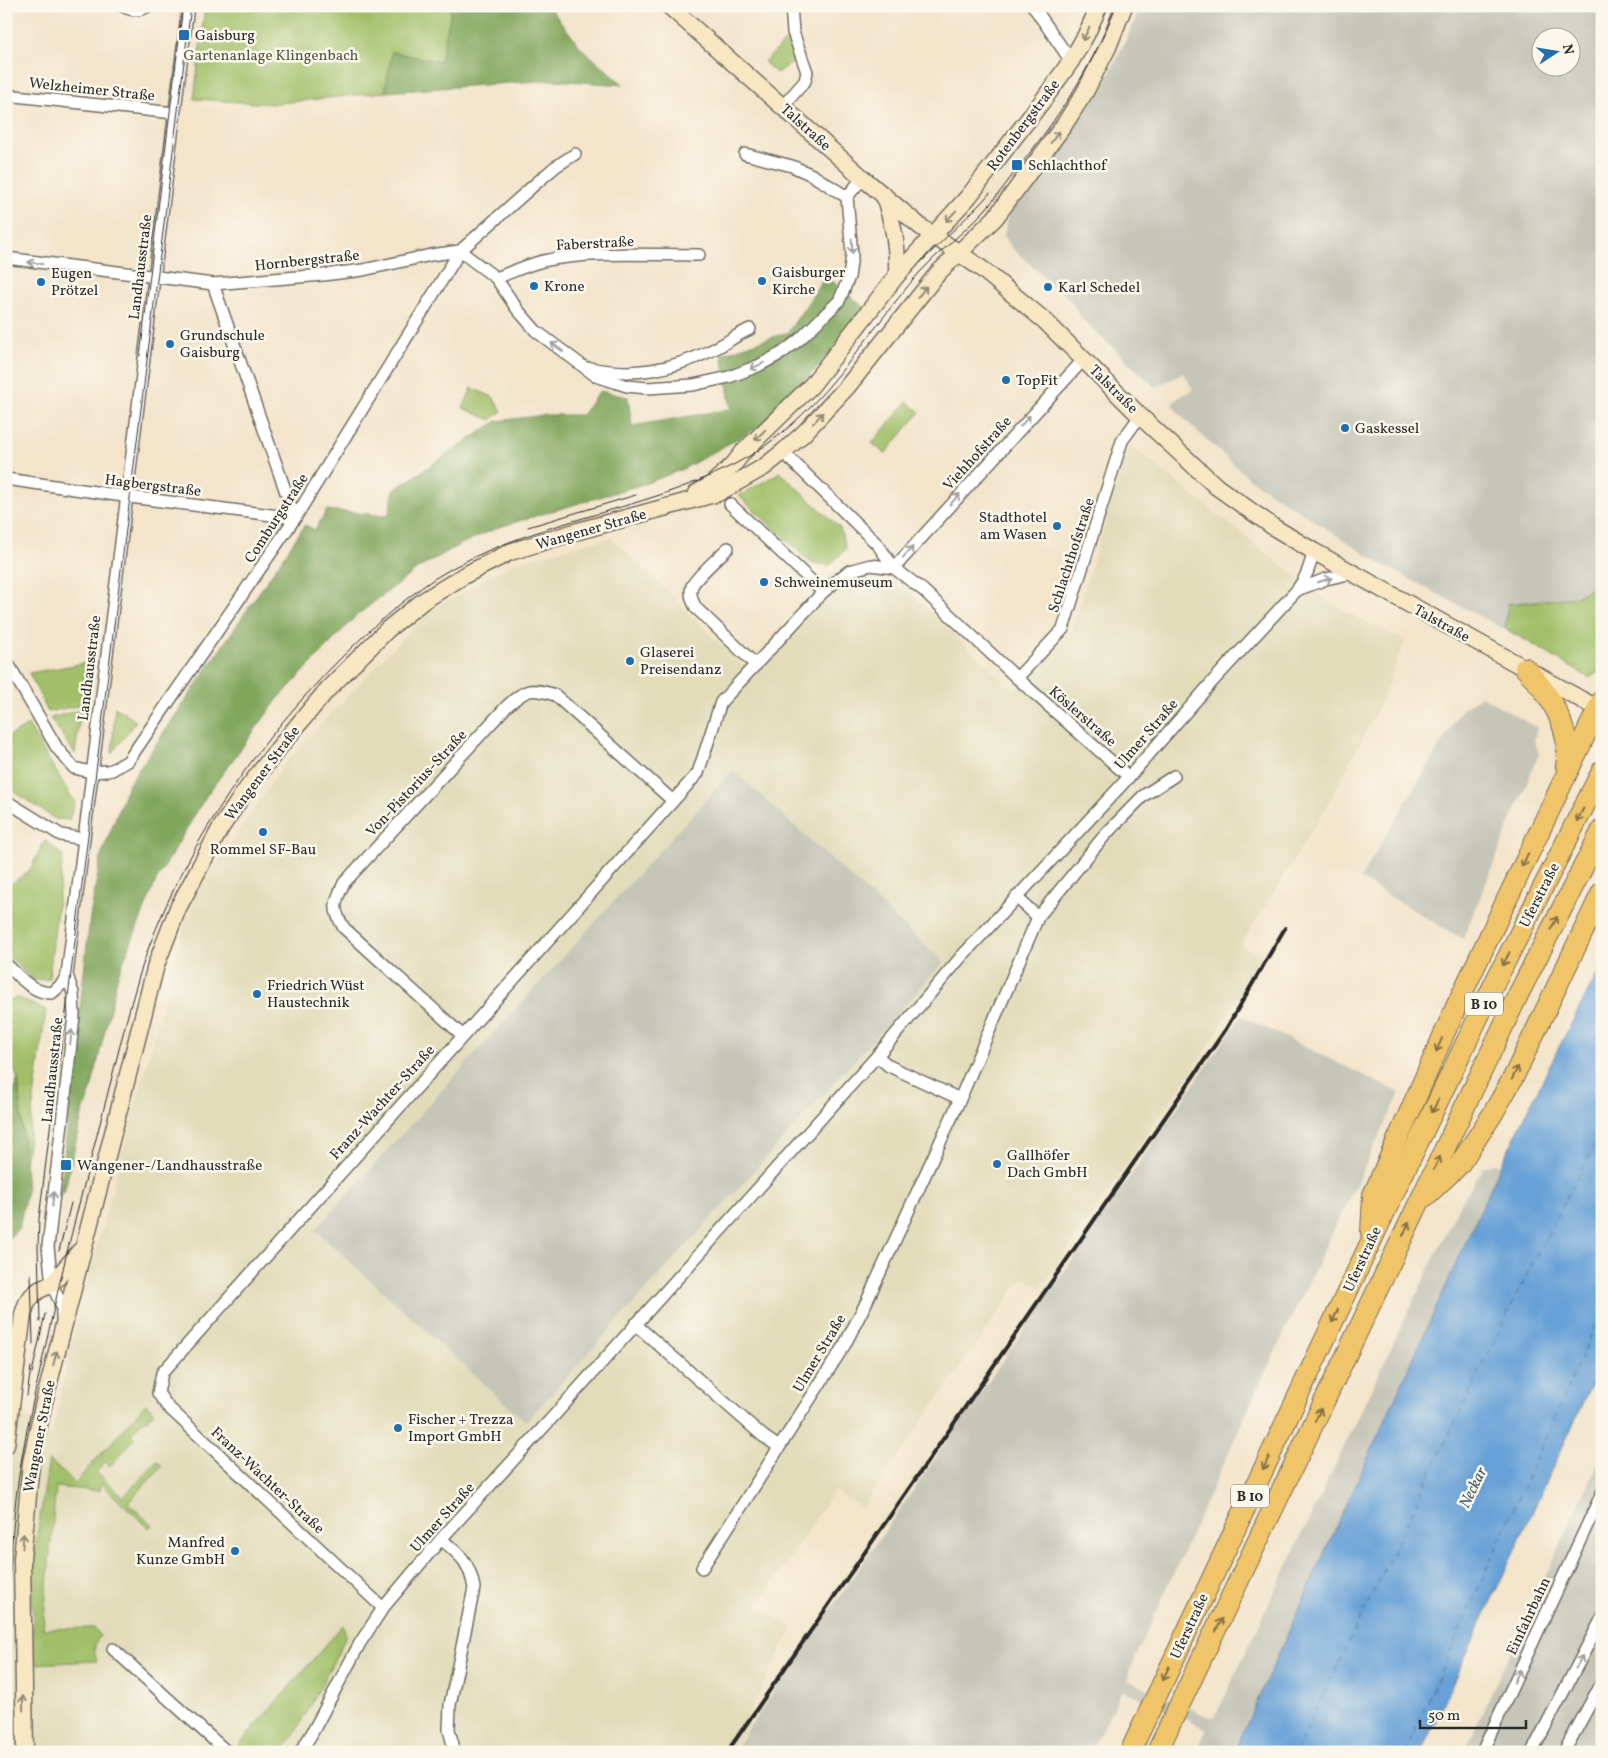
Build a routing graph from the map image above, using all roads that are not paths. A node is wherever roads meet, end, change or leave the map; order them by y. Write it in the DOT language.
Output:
graph roads {
  1 [pos="123,6"];
  2 [pos="148,6"];
  3 [pos="188,6"];
  4 [pos="669,6"];
  5 [pos="791,6"];
  6 [pos="1033,6"];
  7 [pos="1099,6"];
  8 [pos="1124,6"];
  9 [pos="1071,61"];
  10 [pos="6,95"];
  11 [pos="783,106"];
  12 [pos="174,113"];
  13 [pos="575,154"];
  14 [pos="745,154"];
  15 [pos="864,179"];
  16 [pos="884,195"];
  17 [pos="847,197"];
  18 [pos="933,235"];
  19 [pos="460,251"];
  20 [pos="958,252"];
  21 [pos="699,255"];
  22 [pos="6,258"];
  23 [pos="898,275"];
  24 [pos="153,277"];
  25 [pos="496,278"];
  26 [pos="214,284"];
  27 [pos="750,328"];
  28 [pos="1084,359"];
  29 [pos="584,366"];
  30 [pos="1140,416"];
  31 [pos="784,452"];
  32 [pos="6,479"];
  33 [pos="127,497"];
  34 [pos="677,504"];
  35 [pos="730,504"];
  36 [pos="296,518"];
  37 [pos="728,548"];
  38 [pos="1313,551"];
  39 [pos="894,568"];
  40 [pos="1353,573"];
  41 [pos="1297,590"];
  42 [pos="823,592"];
  43 [pos="6,660"];
  44 [pos="756,665"];
  45 [pos="1525,668"];
  46 [pos="1017,678"];
  47 [pos="1600,706"];
  48 [pos="1602,771"];
  49 [pos="91,772"];
  50 [pos="1565,775"];
  51 [pos="1174,776"];
  52 [pos="1129,777"];
  53 [pos="6,801"];
  54 [pos="673,801"];
  55 [pos="1602,830"];
  56 [pos="83,839"];
  57 [pos="1602,892"];
  58 [pos="1016,897"];
  59 [pos="1038,917"];
  60 [pos="6,964"];
  61 [pos="67,975"];
  62 [pos="462,1035"];
  63 [pos="877,1056"];
  64 [pos="960,1099"];
  65 [pos="1416,1207"];
  66 [pos="1371,1240"];
  67 [pos="84,1245"];
  68 [pos="52,1284"];
  69 [pos="635,1324"];
  70 [pos="62,1332"];
  71 [pos="6,1445"];
  72 [pos="779,1447"];
  73 [pos="1602,1493"];
  74 [pos="441,1539"];
  75 [pos="702,1568"];
  76 [pos="383,1608"];
  77 [pos="1602,1618"];
  78 [pos="113,1649"];
  79 [pos="1602,1682"];
  80 [pos="1190,1685"];
  81 [pos="25,1752"];
  82 [pos="227,1752"];
  83 [pos="300,1752"];
  84 [pos="455,1752"];
  85 [pos="1130,1752"];
  86 [pos="1157,1752"];
  87 [pos="1171,1752"];
  88 [pos="1482,1752"];
  89 [pos="1532,1752"];
  90 [pos="1564,1752"];
  1 -- 2 [label="street"];
  3 -- 12 [label="street, Landhausstraße"];
  4 -- 11 [label="street, Talstraße"];
  5 -- 11 [label="street"];
  6 -- 9 [label="street"];
  7 -- 9 [label="street, Rotenbergstraße, one-way"];
  20 -- 8 [label="street, Rotenbergstraße, one-way"];
  9 -- 18 [label="street, Rotenbergstraße, one-way"];
  10 -- 12 [label="street, Welzheimer Straße"];
  11 -- 15 [label="street, Talstraße"];
  12 -- 24 [label="street, Landhausstraße"];
  13 -- 19 [label="street"];
  14 -- 17 [label="street"];
  15 -- 16 [label="street, Talstraße"];
  15 -- 17 [label="street"];
  16 -- 18 [label="street, Talstraße"];
  16 -- 23 [label="street"];
  17 -- 29 [label="street, one-way"];
  18 -- 20 [label="street, Talstraße"];
  18 -- 23 [label="street, Wangener Straße"];
  19 -- 25 [label="street"];
  19 -- 26 [label="street, Hornbergstraße"];
  19 -- 36 [label="street, Comburgstraße"];
  20 -- 28 [label="street, Talstraße"];
  31 -- 20 [label="street, Wangener Straße, one-way"];
  21 -- 25 [label="street, Faberstraße"];
  24 -- 22 [label="street, Hornbergstraße, one-way"];
  23 -- 34 [label="street, Wangener Straße, one-way"];
  24 -- 26 [label="street, Hornbergstraße"];
  24 -- 33 [label="street, Landhausstraße"];
  29 -- 25 [label="street, one-way"];
  26 -- 36 [label="street"];
  27 -- 29 [label="street"];
  28 -- 30 [label="street, Talstraße"];
  39 -- 28 [label="street, Viehhofstraße, one-way"];
  30 -- 38 [label="street, Talstraße"];
  30 -- 46 [label="street, Schlachthofstraße"];
  31 -- 34 [label="street, Wangener Straße"];
  31 -- 39 [label="street"];
  32 -- 33 [label="street, Hagbergstraße"];
  33 -- 36 [label="street, Hagbergstraße"];
  33 -- 49 [label="street, Landhausstraße"];
  34 -- 67 [label="street, Wangener Straße"];
  35 -- 42 [label="street"];
  36 -- 49 [label="street, Comburgstraße"];
  37 -- 44 [label="street"];
  38 -- 40 [label="street, Talstraße"];
  38 -- 41 [label="street, Ulmer Straße"];
  39 -- 42 [label="street"];
  39 -- 46 [label="street"];
  41 -- 40 [label="street, Ulmer Straße, one-way"];
  40 -- 45 [label="street, Talstraße"];
  41 -- 52 [label="street, Ulmer Straße"];
  42 -- 44 [label="street, Franz-Wachter-Straße"];
  43 -- 49 [label="street"];
  44 -- 54 [label="street, Franz-Wachter-Straße"];
  45 -- 47 [label="street, Talstraße"];
  45 -- 50 [label="highway, B 10"];
  46 -- 52 [label="street, Köslerstraße"];
  47 -- 50 [label="highway, B 10"];
  48 -- 66 [label="highway, Uferstraße / B 10, one-way"];
  49 -- 56 [label="street, Landhausstraße"];
  50 -- 66 [label="highway, B 10, one-way"];
  51 -- 59 [label="street, Ulmer Straße"];
  52 -- 58 [label="street, Ulmer Straße"];
  53 -- 56 [label="street"];
  54 -- 62 [label="street, Franz-Wachter-Straße"];
  54 -- 62 [label="street, Von-Pistorius-Straße"];
  65 -- 55 [label="highway, Uferstraße / B 10, one-way"];
  56 -- 61 [label="street, Landhausstraße"];
  65 -- 57 [label="highway, B 10, one-way"];
  58 -- 59 [label="street"];
  58 -- 63 [label="street, Ulmer Straße"];
  59 -- 64 [label="street, Ulmer Straße"];
  60 -- 61 [label="street"];
  68 -- 61 [label="street, Landhausstraße, one-way"];
  62 -- 76 [label="street, Franz-Wachter-Straße"];
  63 -- 64 [label="street"];
  63 -- 69 [label="street, Ulmer Straße"];
  64 -- 72 [label="street, Ulmer Straße"];
  80 -- 65 [label="highway, Uferstraße / B 10, one-way"];
  66 -- 85 [label="highway, Uferstraße / B 10, one-way"];
  67 -- 68 [label="street, Wangener Straße"];
  67 -- 70 [label="street, Wangener Straße"];
  68 -- 70 [label="street, Landhausstraße"];
  68 -- 71 [label="street, Wangener Straße"];
  69 -- 72 [label="street"];
  69 -- 74 [label="street, Ulmer Straße"];
  81 -- 70 [label="street, Wangener Straße, one-way"];
  72 -- 75 [label="street, Ulmer Straße"];
  88 -- 73 [label="street, Einfahrbahn, one-way"];
  74 -- 76 [label="street, Ulmer Straße"];
  74 -- 84 [label="street"];
  76 -- 83 [label="street, Ulmer Straße"];
  89 -- 77 [label="street, one-way"];
  78 -- 82 [label="street"];
  79 -- 90 [label="street"];
  80 -- 86 [label="highway, Uferstraße / B 10"];
  80 -- 87 [label="highway"];
}
